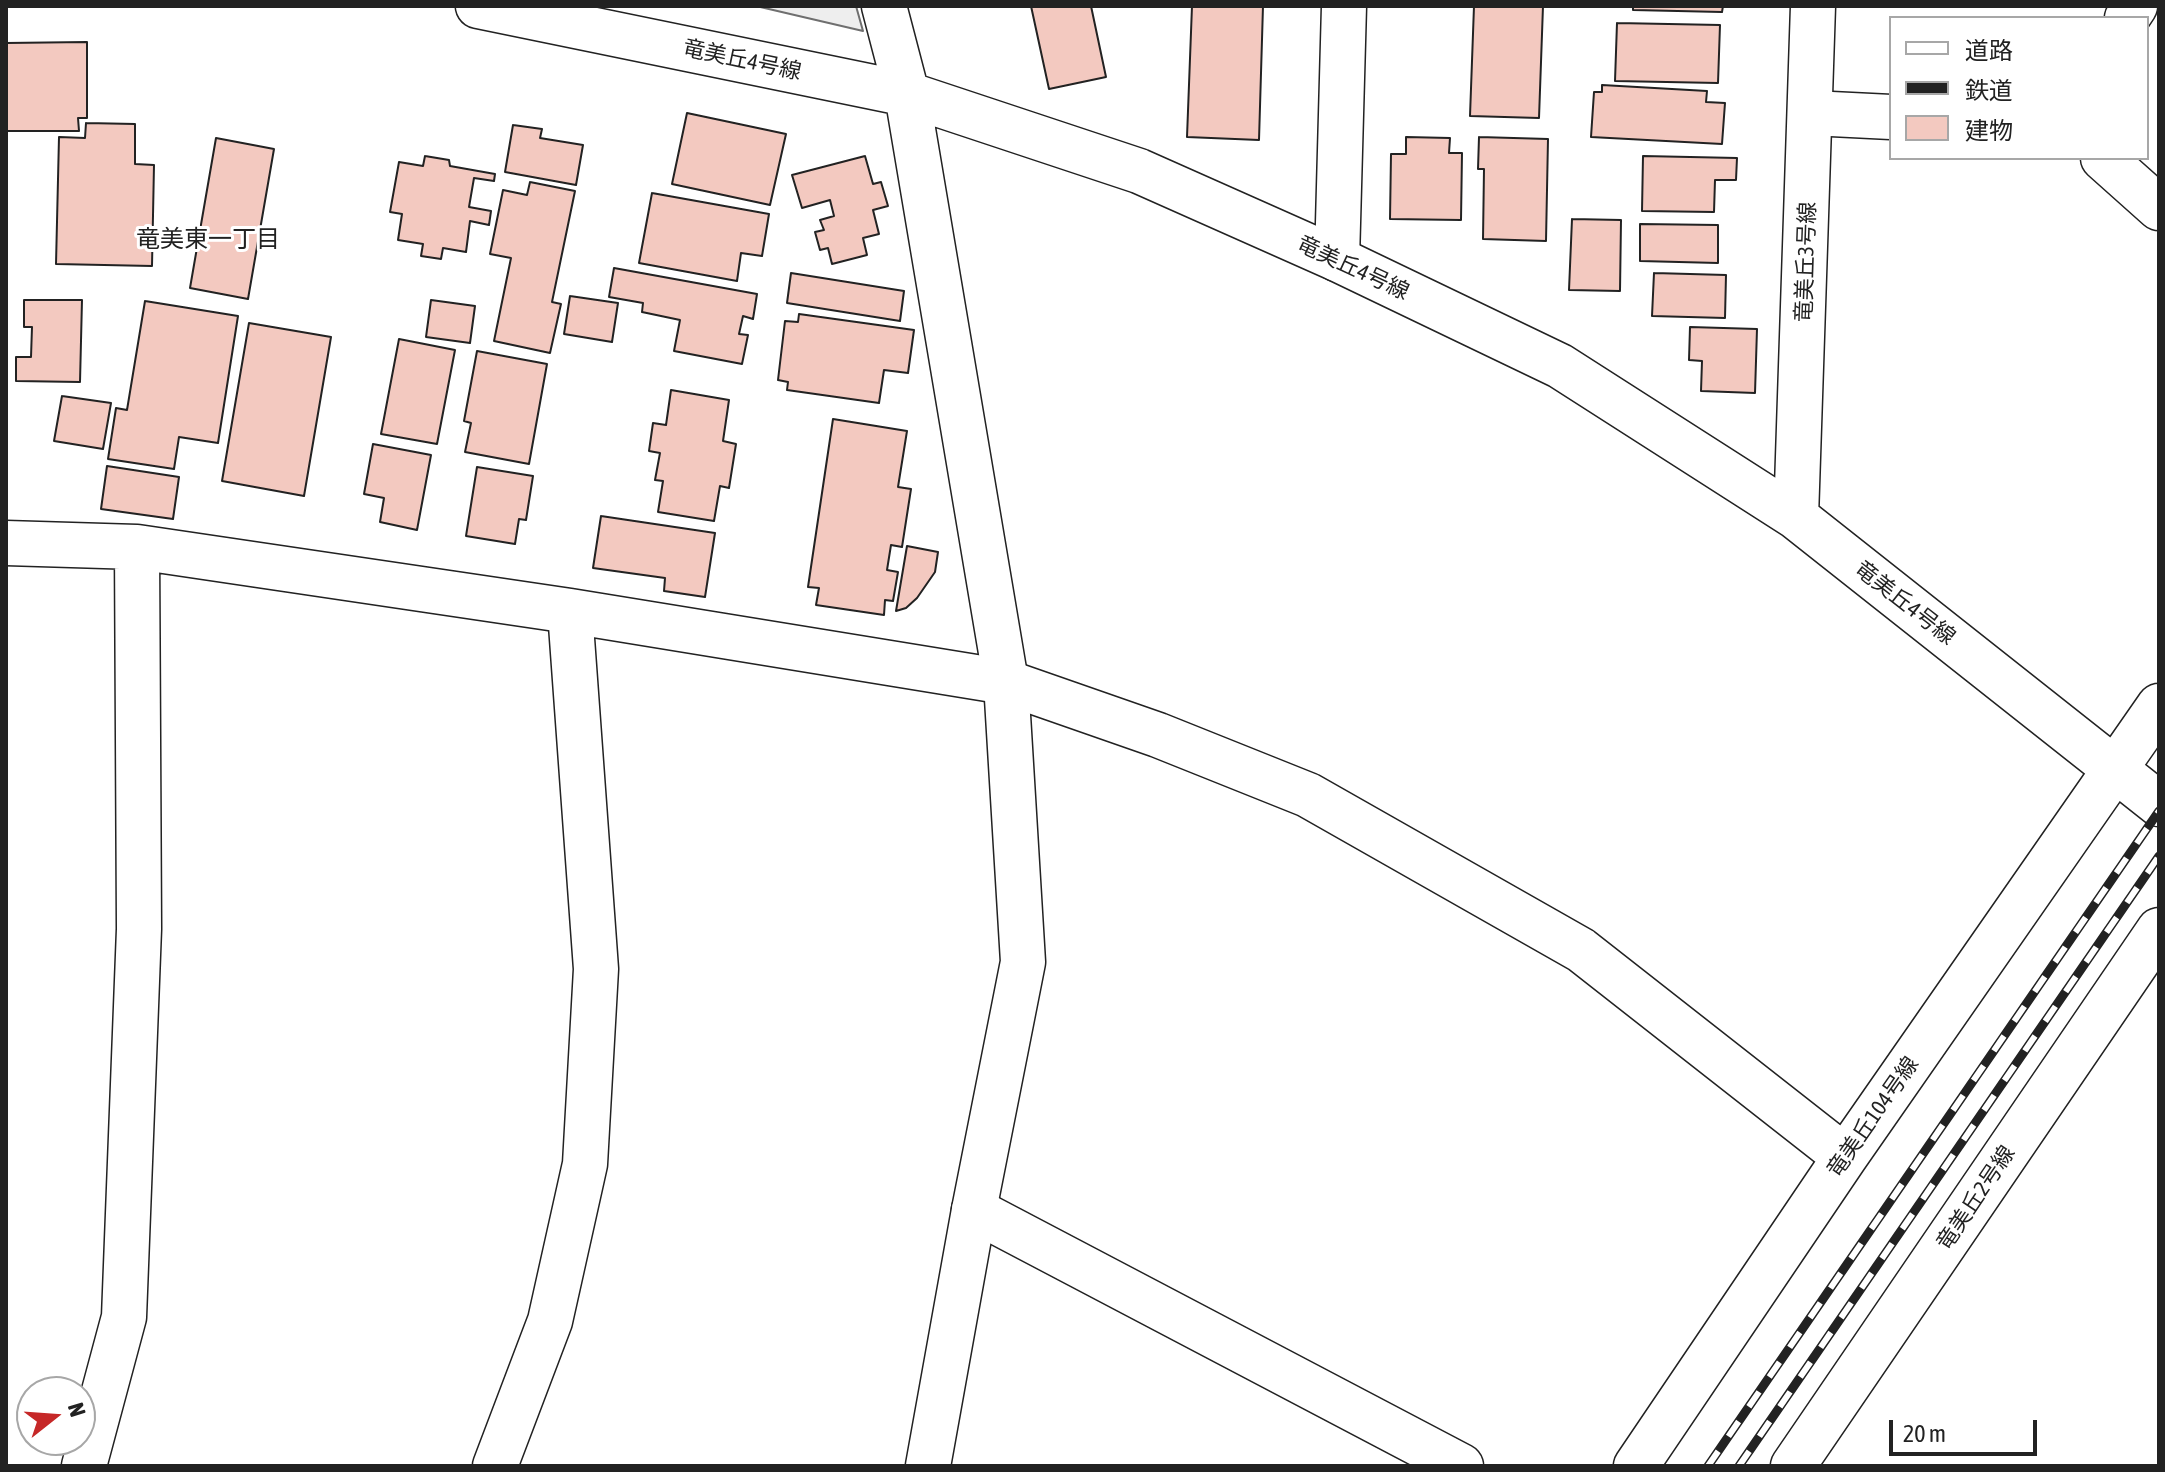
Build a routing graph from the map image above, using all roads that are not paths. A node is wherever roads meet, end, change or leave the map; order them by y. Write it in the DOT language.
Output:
graph roads {
  1 [pos="478,6"];
  2 [pos="884,6"];
  3 [pos="1344,6"];
  4 [pos="1813,6"];
  5 [pos="907,94"];
  6 [pos="1811,113"];
  7 [pos="1889,117"];
  8 [pos="2105,160"];
  9 [pos="2159,208"];
  10 [pos="1337,259"];
  11 [pos="1796,517"];
  12 [pos="6,543"];
  13 [pos="137,547"];
  14 [pos="570,611"];
  15 [pos="1006,682"];
  16 [pos="2159,706"];
  17 [pos="2115,771"];
  18 [pos="2159,804"];
  19 [pos="2159,930"];
  20 [pos="1845,1157"];
  21 [pos="974,1210"];
  22 [pos="84,1466"];
  23 [pos="495,1466"];
  24 [pos="928,1466"];
  25 [pos="1461,1466"];
  26 [pos="1636,1466"];
  27 [pos="1793,1466"];
  1 -- 5 [label="street, 竜美丘4号線"];
  2 -- 5 [label="street"];
  3 -- 10 [label="street"];
  4 -- 6 [label="street, 竜美丘3号線"];
  5 -- 10 [label="street, 竜美丘4号線"];
  5 -- 15 [label="street"];
  6 -- 7 [label="street"];
  6 -- 11 [label="street, 竜美丘3号線"];
  8 -- 9 [label="street"];
  10 -- 11 [label="street, 竜美丘4号線"];
  11 -- 17 [label="street, 竜美丘4号線"];
  12 -- 13 [label="street"];
  13 -- 14 [label="street"];
  13 -- 22 [label="street"];
  14 -- 15 [label="street"];
  14 -- 23 [label="street"];
  15 -- 20 [label="street"];
  15 -- 21 [label="street"];
  16 -- 17 [label="street, 竜美丘104号線"];
  17 -- 18 [label="street, 竜美丘4号線"];
  17 -- 20 [label="street, 竜美丘104号線"];
  19 -- 27 [label="street, 竜美丘2号線"];
  20 -- 26 [label="street, 竜美丘104号線"];
  21 -- 24 [label="street"];
  21 -- 25 [label="street"];
}
